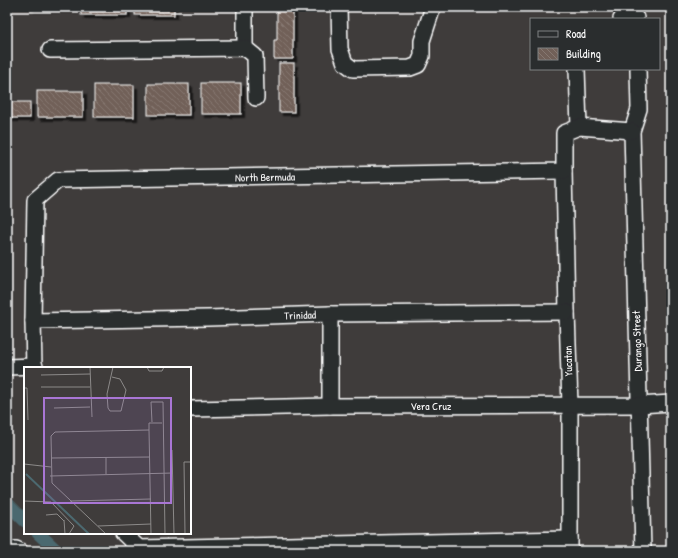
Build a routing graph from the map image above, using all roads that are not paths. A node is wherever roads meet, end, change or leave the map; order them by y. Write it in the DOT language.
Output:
graph roads {
  1 [pos="245,7"];
  2 [pos="339,7"];
  3 [pos="433,7"];
  4 [pos="245,48"];
  5 [pos="50,50"];
  6 [pos="577,70"];
  7 [pos="638,70"];
  8 [pos="256,98"];
  9 [pos="579,127"];
  10 [pos="632,131"];
  11 [pos="564,171"];
  12 [pos="567,312"];
  13 [pos="330,314"];
  14 [pos="33,321"];
  15 [pos="7,366"];
  16 [pos="35,367"];
  17 [pos="671,403"];
  18 [pos="639,405"];
  19 [pos="330,406"];
  20 [pos="570,406"];
  21 [pos="191,409"];
  22 [pos="124,534"];
  23 [pos="570,545"];
  24 [pos="7,549"];
  25 [pos="141,549"];
  26 [pos="20,551"];
  27 [pos="643,551"];
  1 -- 4 [label="street"];
  2 -- 3 [label="street"];
  4 -- 5 [label="street"];
  4 -- 8 [label="street"];
  6 -- 9 [label="street"];
  7 -- 10 [label="street, Durango Street"];
  9 -- 10 [label="street"];
  9 -- 11 [label="street"];
  10 -- 18 [label="street, Durango Street"];
  11 -- 12 [label="street, Yucatan"];
  11 -- 14 [label="street, North Bermuda"];
  12 -- 13 [label="street, Trinidad"];
  12 -- 20 [label="street, Yucatan"];
  13 -- 14 [label="street, Trinidad"];
  13 -- 19 [label="street"];
  14 -- 16 [label="street, North Bermuda"];
  15 -- 16 [label="street"];
  17 -- 18 [label="street, Vera Cruz"];
  18 -- 20 [label="street, Vera Cruz"];
  18 -- 27 [label="street, Durango Street"];
  19 -- 20 [label="street, Vera Cruz"];
  19 -- 21 [label="street, Vera Cruz"];
  20 -- 23 [label="street, Yucatan"];
  22 -- 25 [label="street"];
  23 -- 25 [label="street"];
  24 -- 26 [label="street"];
}
